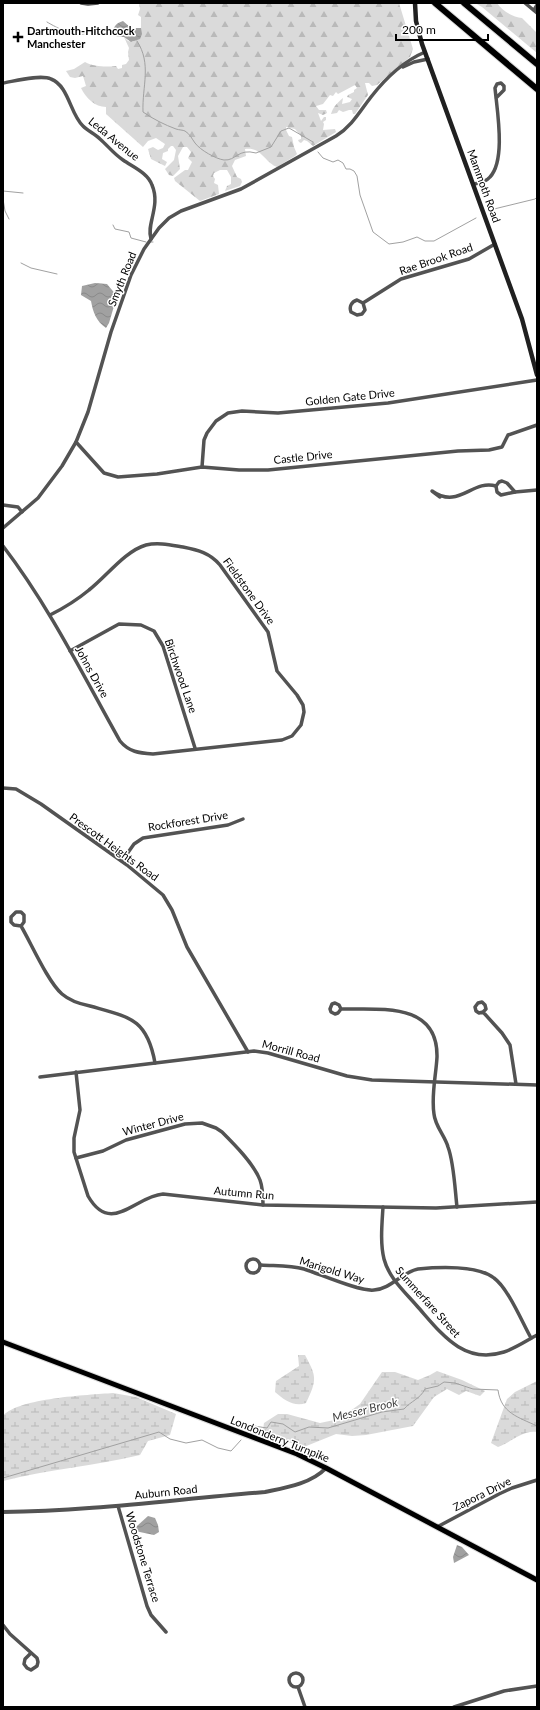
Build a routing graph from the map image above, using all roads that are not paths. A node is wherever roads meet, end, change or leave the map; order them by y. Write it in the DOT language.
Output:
graph roads {
  1 [pos="81,3"];
  2 [pos="98,3"];
  3 [pos="415,3"];
  4 [pos="435,3"];
  5 [pos="464,3"];
  6 [pos="525,3"];
  7 [pos="537,5"];
  8 [pos="535,12"];
  9 [pos="425,52"];
  10 [pos="428,59"];
  11 [pos="537,64"];
  12 [pos="399,69"];
  13 [pos="3,83"];
  14 [pos="537,89"];
  15 [pos="496,98"];
  16 [pos="474,184"];
  17 [pos="151,239"];
  18 [pos="495,244"];
  19 [pos="363,303"];
  20 [pos="537,375"];
  21 [pos="537,380"];
  22 [pos="537,425"];
  23 [pos="76,442"];
  24 [pos="202,467"];
  25 [pos="496,486"];
  26 [pos="537,490"];
  27 [pos="515,492"];
  28 [pos="440,497"];
  29 [pos="3,505"];
  30 [pos="22,512"];
  31 [pos="3,528"];
  32 [pos="3,546"];
  33 [pos="50,615"];
  34 [pos="70,651"];
  35 [pos="195,748"];
  36 [pos="3,788"];
  37 [pos="243,819"];
  38 [pos="122,861"];
  39 [pos="21,926"];
  40 [pos="341,1009"];
  41 [pos="483,1012"];
  42 [pos="248,1052"];
  43 [pos="155,1063"];
  44 [pos="76,1072"];
  45 [pos="40,1077"];
  46 [pos="434,1082"];
  47 [pos="516,1084"];
  48 [pos="537,1085"];
  49 [pos="76,1158"];
  50 [pos="537,1202"];
  51 [pos="263,1205"];
  52 [pos="383,1207"];
  53 [pos="457,1208"];
  54 [pos="261,1265"];
  55 [pos="395,1280"];
  56 [pos="537,1335"];
  57 [pos="531,1338"];
  58 [pos="3,1342"];
  59 [pos="326,1468"];
  60 [pos="537,1480"];
  61 [pos="118,1506"];
  62 [pos="3,1512"];
  63 [pos="437,1528"];
  64 [pos="537,1580"];
  65 [pos="3,1625"];
  66 [pos="166,1632"];
  67 [pos="31,1653"];
  68 [pos="537,1686"];
  69 [pos="298,1687"];
  70 [pos="305,1707"];
  71 [pos="454,1707"];
  1 -- 2 [label="street"];
  3 -- 9 [label="main road, Mammoth Road"];
  4 -- 14 [label="highway"];
  5 -- 11 [label="highway"];
  6 -- 8 [label="street"];
  7 -- 8 [label="street"];
  9 -- 10 [label="main road, Mammoth Road"];
  9 -- 12 [label="street, Smyth Road"];
  10 -- 12 [label="street, Smyth Road"];
  10 -- 16 [label="main road, Mammoth Road"];
  12 -- 17 [label="street, Smyth Road"];
  13 -- 17 [label="street, Leda Avenue"];
  15 -- 16 [label="street"];
  16 -- 18 [label="main road, Mammoth Road"];
  17 -- 23 [label="street, Smyth Road"];
  18 -- 19 [label="street, Rae Brook Road"];
  18 -- 20 [label="main road, Mammoth Road"];
  19 -- 19 [label="street, Rae Brook Road"];
  21 -- 24 [label="street, Golden Gate Drive"];
  22 -- 24 [label="street, Castle Drive"];
  23 -- 24 [label="street, Castle Drive"];
  23 -- 30 [label="street, Smyth Road"];
  25 -- 27 [label="street"];
  25 -- 27 [label="street"];
  25 -- 28 [label="street"];
  26 -- 27 [label="street"];
  29 -- 30 [label="street"];
  30 -- 31 [label="street, Smyth Road"];
  32 -- 33 [label="street, Johns Drive"];
  33 -- 34 [label="street, Johns Drive"];
  33 -- 35 [label="street, Fieldstone Drive"];
  34 -- 35 [label="street, Johns Drive"];
  34 -- 35 [label="street, Birchwood Lane"];
  36 -- 38 [label="street, Prescott Heights Road"];
  37 -- 38 [label="street, Rockforest Drive"];
  38 -- 42 [label="street, Prescott Heights Road"];
  39 -- 39 [label="street"];
  39 -- 43 [label="street"];
  40 -- 46 [label="street"];
  41 -- 47 [label="street"];
  42 -- 43 [label="street, Morrill Road"];
  42 -- 46 [label="street, Morrill Road"];
  43 -- 44 [label="street, Morrill Road"];
  44 -- 45 [label="street, Morrill Road"];
  44 -- 49 [label="street, Autumn Run"];
  46 -- 47 [label="street, Morrill Road"];
  46 -- 53 [label="street"];
  47 -- 48 [label="street, Morrill Road"];
  49 -- 51 [label="street, Autumn Run"];
  49 -- 51 [label="street, Winter Drive"];
  50 -- 53 [label="street, Autumn Run"];
  51 -- 52 [label="street, Autumn Run"];
  52 -- 53 [label="street, Autumn Run"];
  52 -- 55 [label="street, Summerfare Street"];
  54 -- 54 [label="street, Marigold Way"];
  54 -- 55 [label="street, Marigold Way"];
  55 -- 57 [label="street, Summerfare Street"];
  55 -- 57 [label="street, Marigold Way"];
  56 -- 57 [label="street, Summerfare Street"];
  58 -- 59 [label="main road, Londonderry Turnpike"];
  59 -- 61 [label="street, Auburn Road"];
  59 -- 63 [label="main road, Londonderry Turnpike"];
  60 -- 63 [label="street, Zapora Drive"];
  61 -- 62 [label="street, Auburn Road"];
  61 -- 66 [label="street, Woodstone Terrace"];
  63 -- 64 [label="main road, Londonderry Turnpike"];
  65 -- 67 [label="street"];
  67 -- 67 [label="street"];
  68 -- 71 [label="street"];
  69 -- 69 [label="street"];
  69 -- 70 [label="street"];
}
